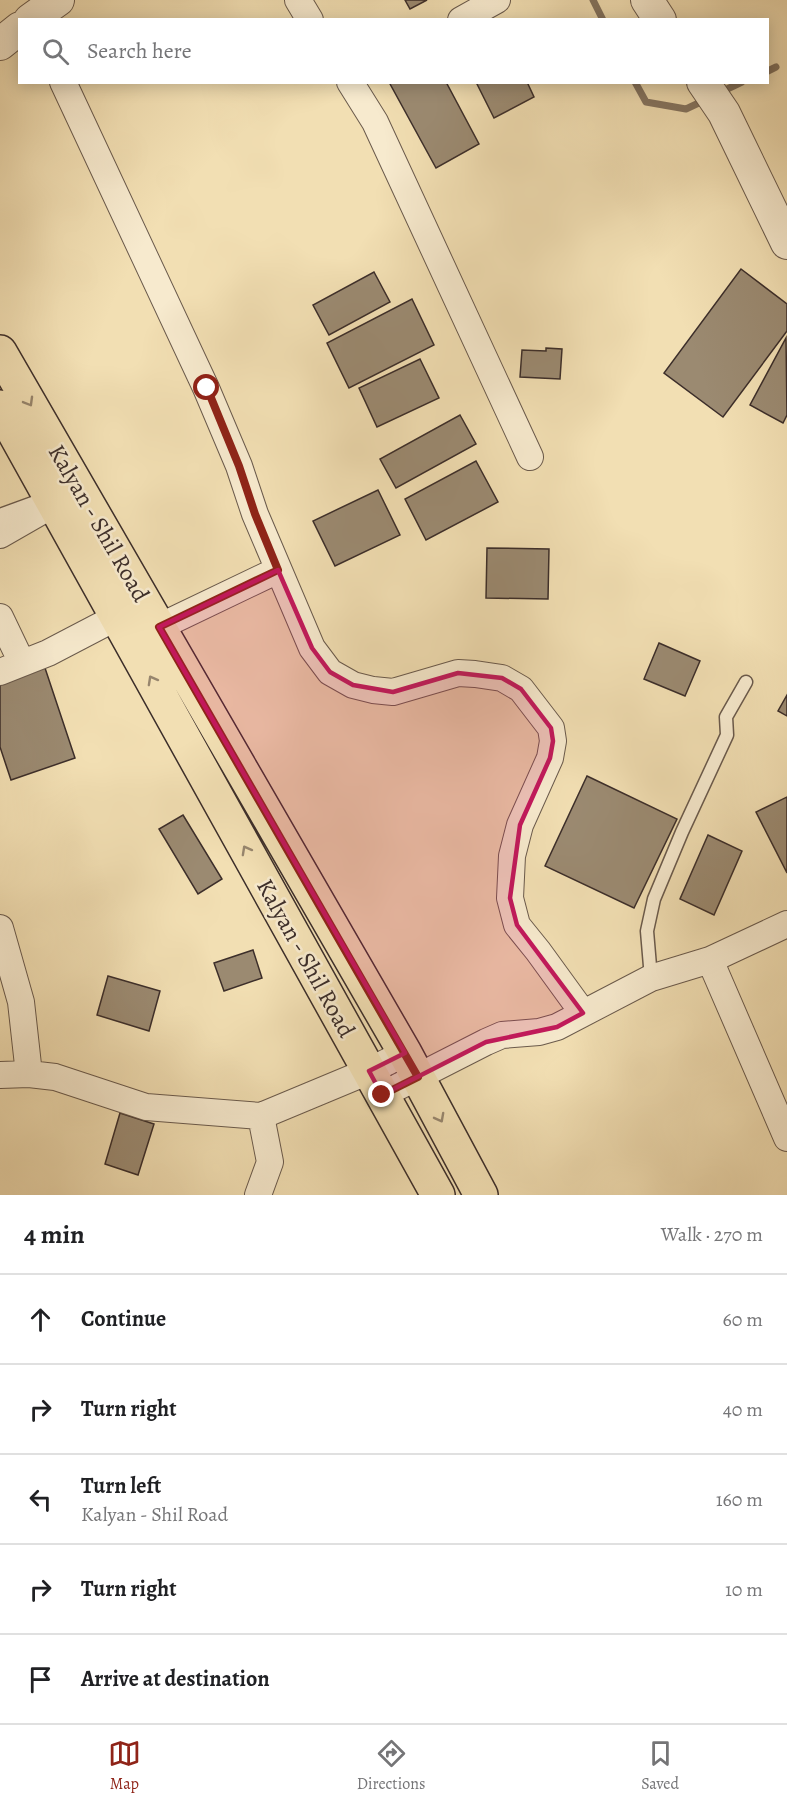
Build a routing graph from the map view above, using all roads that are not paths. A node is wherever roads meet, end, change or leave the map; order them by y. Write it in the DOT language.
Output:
graph roads {
  1 [pos="58,0"];
  2 [pos="298,0"];
  3 [pos="497,0"];
  4 [pos="647,0"];
  5 [pos="28,17"];
  6 [pos="309,18"];
  7 [pos="465,18"];
  8 [pos="659,18"];
  9 [pos="18,27"];
  10 [pos="0,44"];
  11 [pos="64,84"];
  12 [pos="351,84"];
  13 [pos="709,92"];
  14 [pos="787,243"];
  15 [pos="0,352"];
  16 [pos="0,407"];
  17 [pos="530,457"];
  18 [pos="52,500"];
  19 [pos="0,515"];
  20 [pos="0,535"];
  21 [pos="278,570"];
  22 [pos="0,617"];
  23 [pos="117,617"];
  24 [pos="159,627"];
  25 [pos="11,667"];
  26 [pos="746,681"];
  27 [pos="787,924"];
  28 [pos="0,928"];
  29 [pos="710,960"];
  30 [pos="651,978"];
  31 [pos="583,1013"];
  32 [pos="412,1065"];
  33 [pos="29,1074"];
  34 [pos="0,1075"];
  35 [pos="375,1083"];
  36 [pos="261,1116"];
  37 [pos="787,1138"];
  38 [pos="258,1195"];
  39 [pos="438,1195"];
  40 [pos="481,1195"];
  1 -- 5 [label="street"];
  2 -- 6 [label="street"];
  3 -- 7 [label="street"];
  4 -- 8 [label="street"];
  9 -- 10 [label="street"];
  11 -- 21 [label="street"];
  12 -- 17 [label="street"];
  13 -- 14 [label="street"];
  15 -- 24 [label="main road, Kalyan - Shil Road, one-way"];
  16 -- 18 [label="main road, Kalyan - Shil Road"];
  18 -- 19 [label="lane"];
  18 -- 20 [label="street"];
  18 -- 23 [label="main road, Kalyan - Shil Road"];
  21 -- 24 [label="street"];
  21 -- 31 [label="street"];
  22 -- 25 [label="street"];
  23 -- 25 [label="street"];
  35 -- 23 [label="main road, Kalyan - Shil Road, one-way"];
  24 -- 32 [label="main road, Kalyan - Shil Road"];
  26 -- 30 [label="lane"];
  27 -- 29 [label="street"];
  28 -- 33 [label="street"];
  29 -- 30 [label="street"];
  29 -- 37 [label="street"];
  30 -- 31 [label="street"];
  31 -- 32 [label="street"];
  32 -- 35 [label="street"];
  32 -- 40 [label="main road, Kalyan - Shil Road, one-way"];
  33 -- 34 [label="street"];
  33 -- 36 [label="street"];
  35 -- 36 [label="street"];
  35 -- 39 [label="main road, Kalyan - Shil Road"];
  36 -- 38 [label="street"];
}
